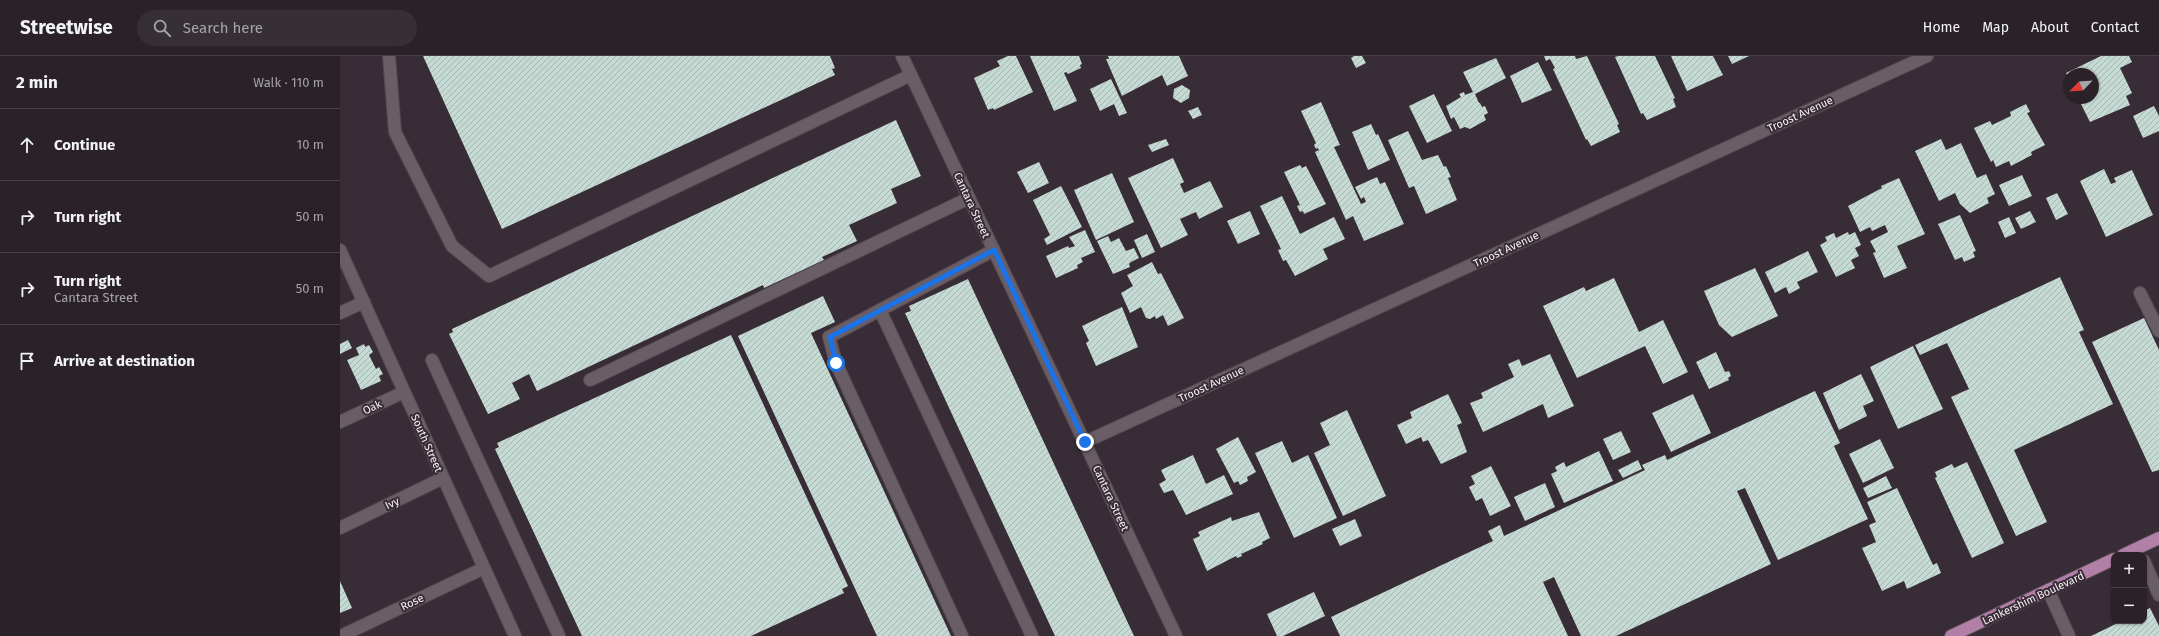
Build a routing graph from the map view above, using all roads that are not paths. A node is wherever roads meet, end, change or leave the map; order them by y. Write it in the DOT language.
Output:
graph roads {
  1 [pos="389,56"];
  2 [pos="902,56"];
  3 [pos="1927,56"];
  4 [pos="911,76"];
  5 [pos="969,198"];
  6 [pos="340,250"];
  7 [pos="994,250"];
  8 [pos="2140,293"];
  9 [pos="364,302"];
  10 [pos="880,310"];
  11 [pos="340,313"];
  12 [pos="2159,331"];
  13 [pos="432,360"];
  14 [pos="590,380"];
  15 [pos="404,392"];
  16 [pos="340,422"];
  17 [pos="1085,442"];
  18 [pos="443,478"];
  19 [pos="340,528"];
  20 [pos="2159,538"];
  21 [pos="2140,551"];
  22 [pos="2111,560"];
  23 [pos="484,568"];
  24 [pos="2147,568"];
  25 [pos="2048,590"];
  26 [pos="2159,595"];
  27 [pos="341,636"];
  28 [pos="515,636"];
  29 [pos="559,636"];
  30 [pos="962,636"];
  31 [pos="1032,636"];
  32 [pos="1176,636"];
  33 [pos="1951,636"];
  34 [pos="2069,636"];
  1 -- 4 [label="street"];
  2 -- 4 [label="street, Cantara Street"];
  3 -- 17 [label="street, Troost Avenue"];
  4 -- 5 [label="street, Cantara Street"];
  5 -- 7 [label="street, Cantara Street"];
  5 -- 14 [label="street"];
  6 -- 9 [label="street, South Street"];
  7 -- 10 [label="street"];
  7 -- 17 [label="street, Cantara Street"];
  8 -- 12 [label="street"];
  9 -- 11 [label="street"];
  9 -- 15 [label="street, South Street"];
  10 -- 30 [label="street"];
  10 -- 31 [label="street"];
  13 -- 29 [label="street"];
  15 -- 16 [label="street, Oak"];
  15 -- 18 [label="street, South Street"];
  17 -- 32 [label="street, Cantara Street"];
  18 -- 19 [label="street, Ivy"];
  18 -- 23 [label="street, South Street"];
  20 -- 21 [label="main road"];
  22 -- 25 [label="main road, Lankershim Boulevard"];
  23 -- 27 [label="street, Rose"];
  23 -- 28 [label="street, South Street"];
  24 -- 26 [label="street"];
  25 -- 33 [label="main road, Lankershim Boulevard"];
  25 -- 34 [label="street"];
}
